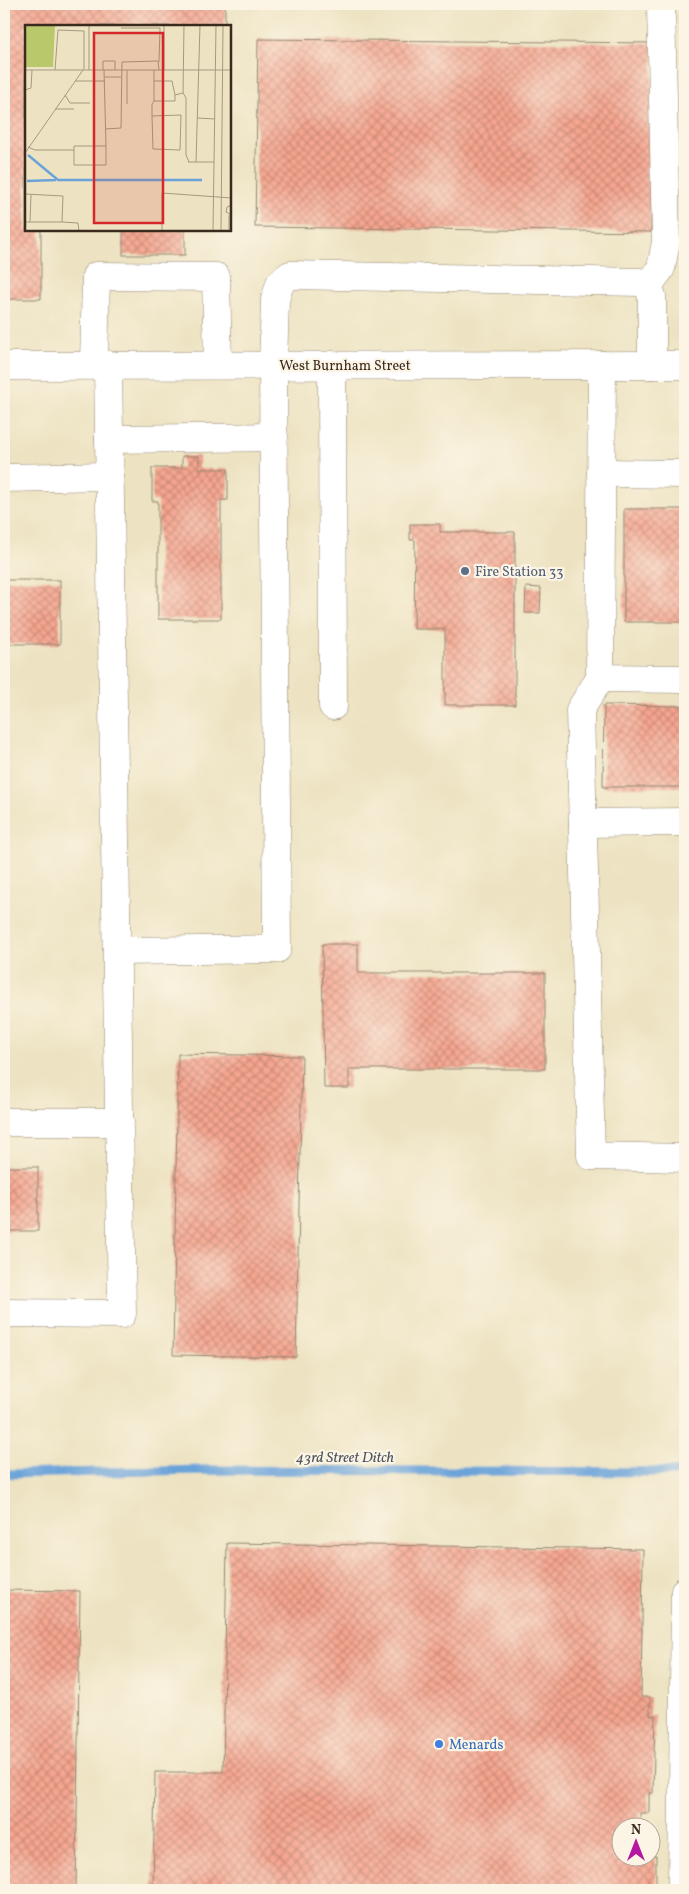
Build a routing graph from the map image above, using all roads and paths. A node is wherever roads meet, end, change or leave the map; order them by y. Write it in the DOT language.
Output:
graph roads {
  1 [pos="661,4"];
  2 [pos="648,286"];
  3 [pos="652,364"];
  4 [pos="685,364"];
  5 [pos="602,365"];
  6 [pos="4,366"];
  7 [pos="101,366"];
  8 [pos="218,366"];
  9 [pos="273,366"];
  10 [pos="332,366"];
  11 [pos="274,437"];
  12 [pos="109,440"];
  13 [pos="601,473"];
  14 [pos="685,474"];
  15 [pos="110,476"];
  16 [pos="4,478"];
  17 [pos="600,678"];
  18 [pos="685,679"];
  19 [pos="333,706"];
  20 [pos="685,822"];
  21 [pos="582,823"];
  22 [pos="117,951"];
  23 [pos="4,1122"];
  24 [pos="120,1122"];
  25 [pos="685,1158"];
  26 [pos="4,1313"];
  27 [pos="685,1591"];
  28 [pos="682,1890"];
  1 -- 2 [label="street"];
  2 -- 3 [label="street"];
  2 -- 9 [label="street"];
  3 -- 4 [label="street, West Burnham Street"];
  3 -- 5 [label="street, West Burnham Street"];
  5 -- 10 [label="street, West Burnham Street"];
  5 -- 13 [label="street"];
  6 -- 7 [label="street, West Burnham Street"];
  7 -- 8 [label="street, West Burnham Street"];
  7 -- 8 [label="street"];
  7 -- 12 [label="street"];
  8 -- 9 [label="street, West Burnham Street"];
  9 -- 10 [label="street, West Burnham Street"];
  9 -- 11 [label="street"];
  10 -- 19 [label="street"];
  11 -- 12 [label="street"];
  11 -- 22 [label="street"];
  12 -- 15 [label="street"];
  13 -- 14 [label="street"];
  13 -- 17 [label="street"];
  15 -- 16 [label="street"];
  15 -- 22 [label="street"];
  17 -- 18 [label="street"];
  17 -- 21 [label="street"];
  20 -- 21 [label="street"];
  21 -- 25 [label="street"];
  22 -- 24 [label="street"];
  23 -- 24 [label="street"];
  24 -- 26 [label="street"];
  27 -- 28 [label="street"];
}
